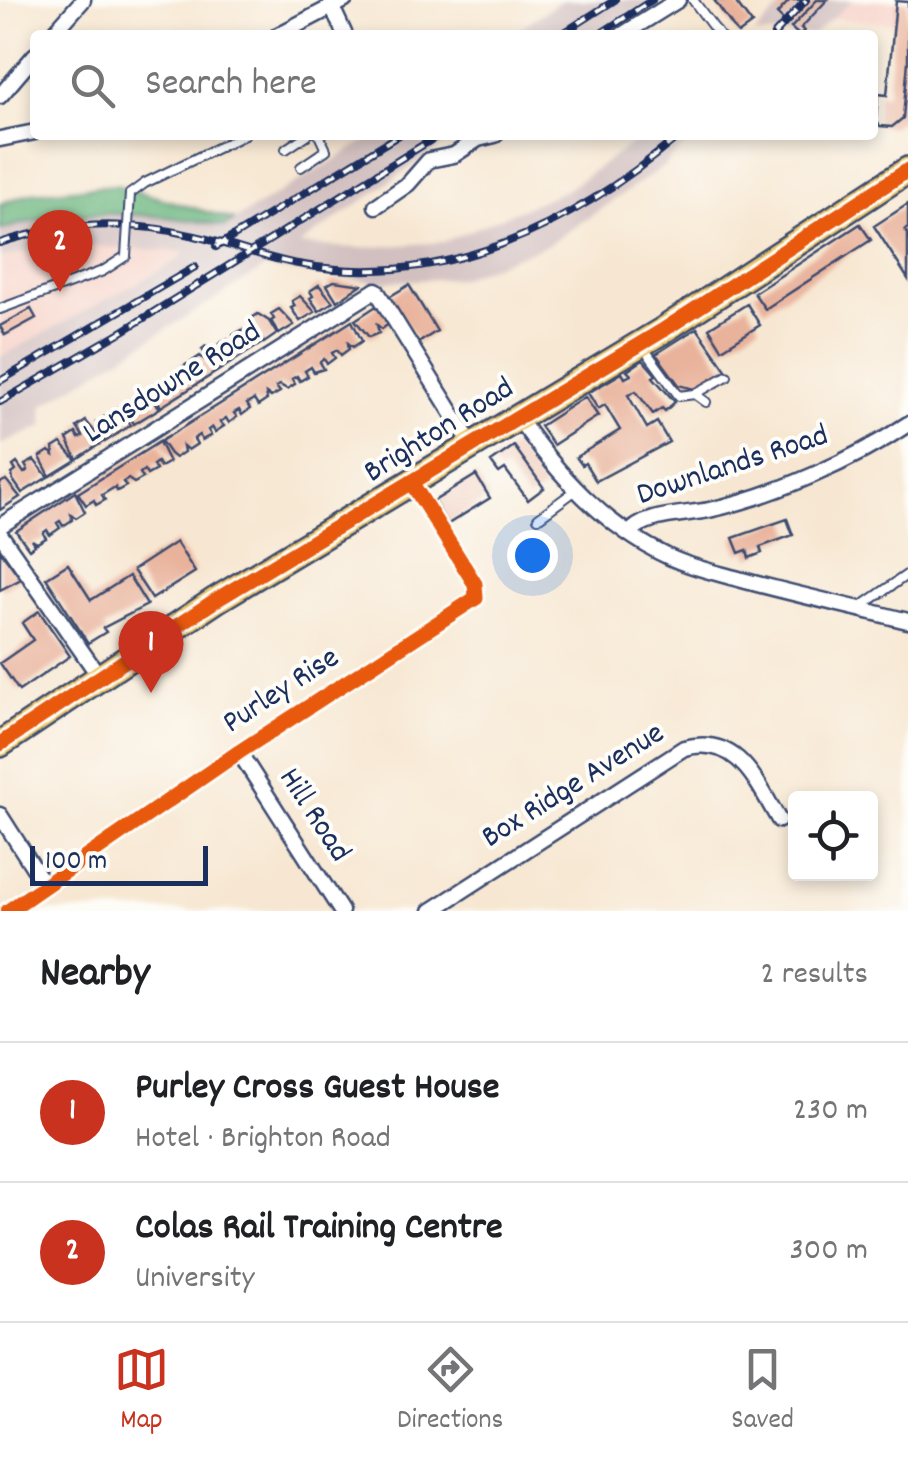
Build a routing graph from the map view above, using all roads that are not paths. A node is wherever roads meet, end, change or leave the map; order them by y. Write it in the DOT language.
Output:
graph roads {
  1 [pos="83,0"];
  2 [pos="678,0"];
  3 [pos="694,0"];
  4 [pos="339,4"];
  5 [pos="56,30"];
  6 [pos="288,30"];
  7 [pos="343,30"];
  8 [pos="630,30"];
  9 [pos="715,30"];
  10 [pos="30,61"];
  11 [pos="0,96"];
  12 [pos="30,133"];
  13 [pos="0,138"];
  14 [pos="234,140"];
  15 [pos="299,140"];
  16 [pos="321,140"];
  17 [pos="476,140"];
  18 [pos="286,148"];
  19 [pos="301,167"];
  20 [pos="908,170"];
  21 [pos="376,206"];
  22 [pos="0,309"];
  23 [pos="640,344"];
  24 [pos="728,376"];
  25 [pos="695,394"];
  26 [pos="706,402"];
  27 [pos="517,416"];
  28 [pos="908,424"];
  29 [pos="472,445"];
  30 [pos="411,482"];
  31 [pos="576,490"];
  32 [pos="538,518"];
  33 [pos="0,526"];
  34 [pos="0,534"];
  35 [pos="629,534"];
  36 [pos="908,574"];
  37 [pos="859,608"];
  38 [pos="908,621"];
  39 [pos="99,676"];
  40 [pos="0,743"];
  41 [pos="238,752"];
  42 [pos="0,815"];
  43 [pos="778,820"];
  44 [pos="44,884"];
  45 [pos="8,911"];
  46 [pos="341,911"];
  47 [pos="431,911"];
  1 -- 5 [label="street"];
  2 -- 8 [label="street"];
  3 -- 9 [label="lane"];
  4 -- 6 [label="street"];
  4 -- 7 [label="street"];
  10 -- 11 [label="street"];
  12 -- 13 [label="street"];
  14 -- 22 [label="lane, bridge"];
  15 -- 18 [label="lane"];
  16 -- 19 [label="lane"];
  17 -- 21 [label="street"];
  20 -- 23 [label="highway, Brighton Road"];
  23 -- 25 [label="lane"];
  23 -- 27 [label="highway, Brighton Road"];
  24 -- 25 [label="lane"];
  25 -- 26 [label="lane"];
  27 -- 29 [label="highway, Brighton Road"];
  27 -- 31 [label="street"];
  28 -- 35 [label="street, Downlands Road"];
  29 -- 30 [label="highway, Brighton Road"];
  29 -- 33 [label="street, Lansdowne Road"];
  30 -- 39 [label="highway, Brighton Road"];
  30 -- 41 [label="street, Purley Rise"];
  31 -- 32 [label="lane"];
  31 -- 35 [label="street"];
  34 -- 39 [label="street"];
  35 -- 37 [label="street"];
  36 -- 37 [label="lane"];
  37 -- 38 [label="street"];
  39 -- 40 [label="highway, Brighton Road"];
  41 -- 44 [label="street, Purley Rise"];
  41 -- 46 [label="street, Hill Road"];
  42 -- 44 [label="street"];
  43 -- 47 [label="street, Box Ridge Avenue"];
  44 -- 45 [label="street, Purley Rise"];
}
